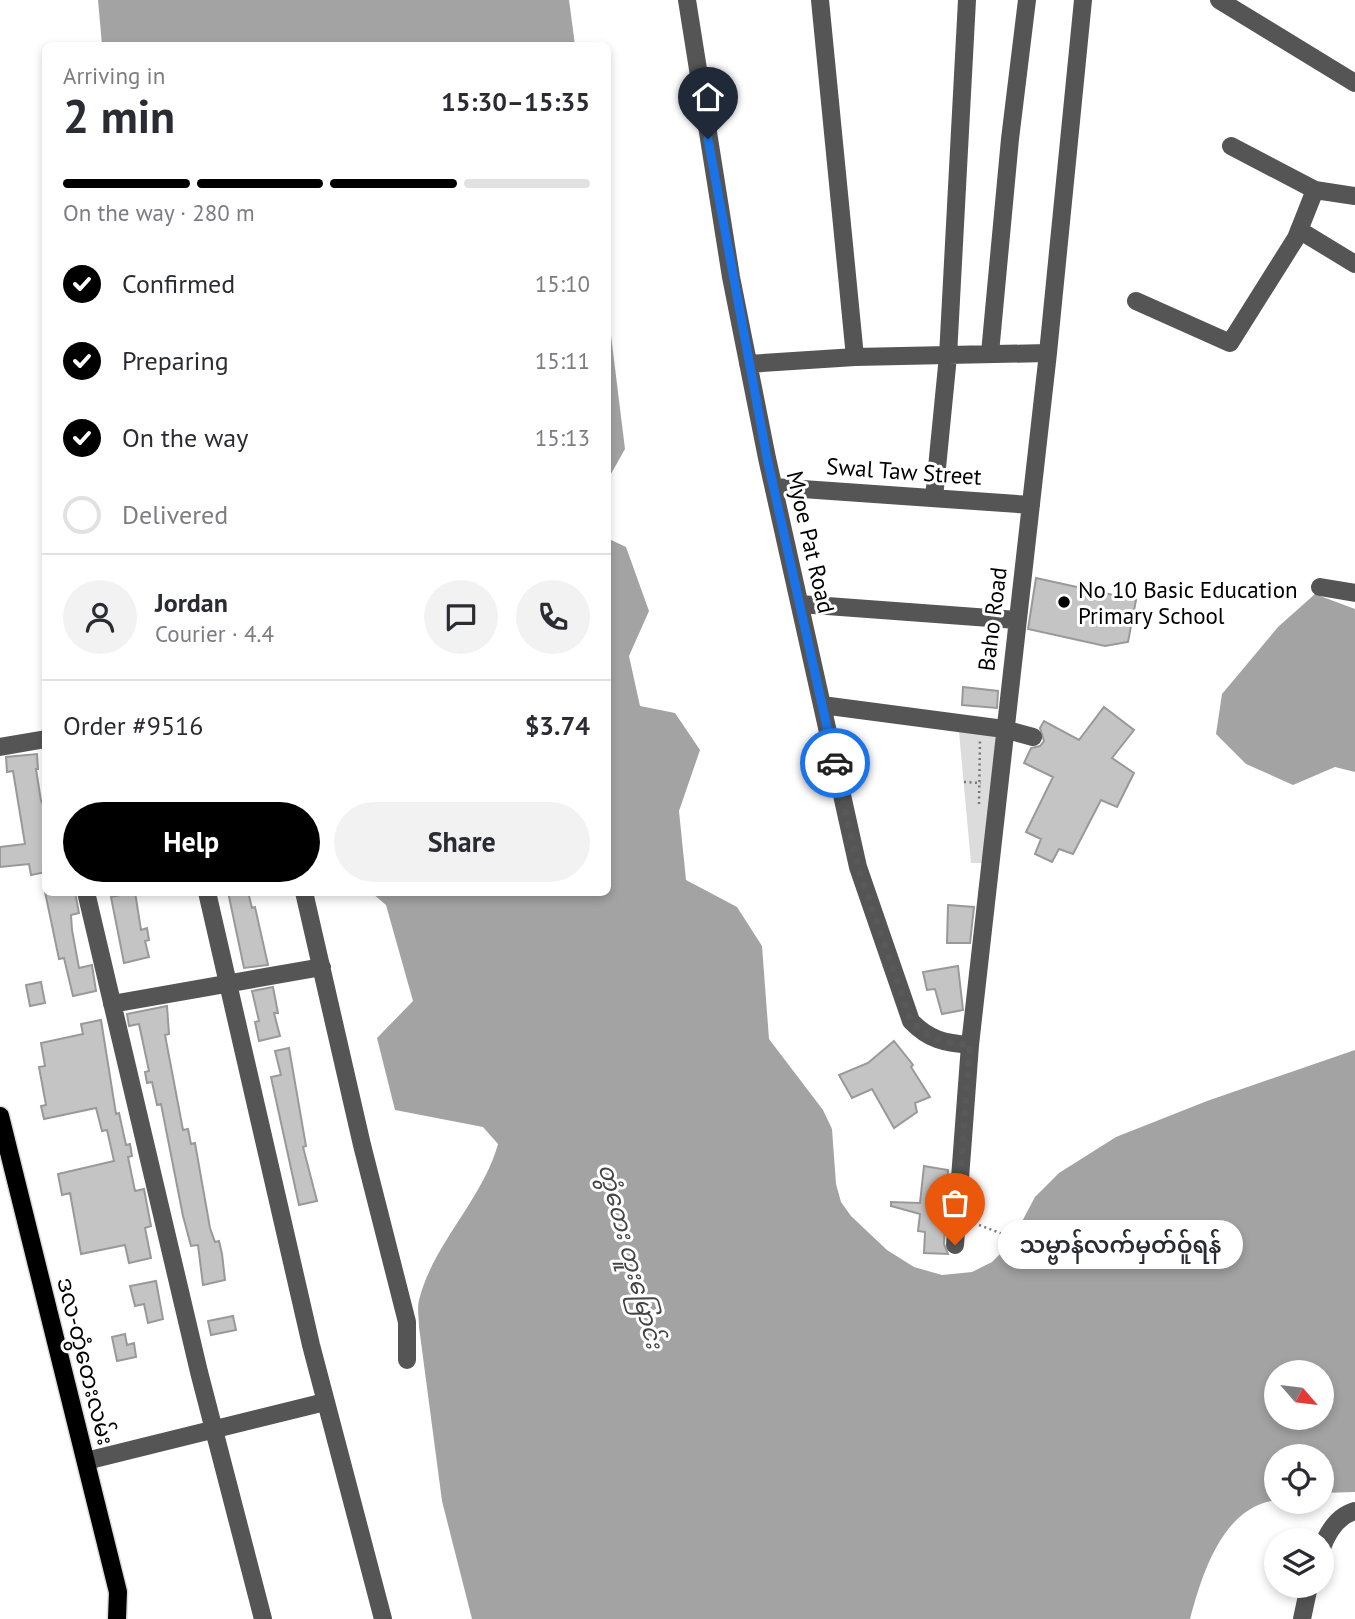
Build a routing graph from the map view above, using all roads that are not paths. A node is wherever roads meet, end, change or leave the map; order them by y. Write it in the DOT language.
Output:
graph roads {
  1 [pos="687,0"];
  2 [pos="820,0"];
  3 [pos="967,0"];
  4 [pos="1027,0"];
  5 [pos="1083,0"];
  6 [pos="1219,0"];
  7 [pos="1355,83"];
  8 [pos="1231,146"];
  9 [pos="1315,190"];
  10 [pos="1355,196"];
  11 [pos="1300,230"];
  12 [pos="1355,264"];
  13 [pos="1136,301"];
  14 [pos="1048,353"];
  15 [pos="990,354"];
  16 [pos="855,356"];
  17 [pos="948,356"];
  18 [pos="748,363"];
  19 [pos="774,487"];
  20 [pos="934,498"];
  21 [pos="1031,505"];
  22 [pos="1320,587"];
  23 [pos="1355,593"];
  24 [pos="800,604"];
  25 [pos="1017,620"];
  26 [pos="822,705"];
  27 [pos="1004,729"];
  28 [pos="1033,737"];
  29 [pos="42,740"];
  30 [pos="0,747"];
  31 [pos="87,896"];
  32 [pos="208,896"];
  33 [pos="305,896"];
  34 [pos="322,967"];
  35 [pos="228,984"];
  36 [pos="112,1004"];
  37 [pos="970,1045"];
  38 [pos="0,1116"];
  39 [pos="955,1245"];
  40 [pos="407,1360"];
  41 [pos="326,1402"];
  42 [pos="214,1429"];
  43 [pos="86,1461"];
  44 [pos="1355,1511"];
  45 [pos="1332,1528"];
  46 [pos="1306,1598"];
  47 [pos="117,1619"];
  48 [pos="263,1619"];
  49 [pos="383,1619"];
  50 [pos="1302,1619"];
  1 -- 18 [label="street, Myoe Pat Road"];
  2 -- 16 [label="street"];
  3 -- 17 [label="street"];
  4 -- 15 [label="street"];
  5 -- 14 [label="street, Baho Road"];
  6 -- 7 [label="street"];
  8 -- 9 [label="street"];
  9 -- 10 [label="street"];
  9 -- 11 [label="street"];
  11 -- 12 [label="street"];
  11 -- 13 [label="street"];
  14 -- 15 [label="street"];
  14 -- 21 [label="street, Baho Road"];
  15 -- 17 [label="street"];
  16 -- 17 [label="street"];
  16 -- 18 [label="street"];
  17 -- 20 [label="street"];
  18 -- 19 [label="street, Myoe Pat Road"];
  19 -- 20 [label="street, Swal Taw Street"];
  19 -- 24 [label="street, Myoe Pat Road"];
  20 -- 21 [label="street, Swal Taw Street"];
  21 -- 25 [label="street, Baho Road"];
  22 -- 23 [label="street"];
  24 -- 25 [label="street"];
  24 -- 26 [label="street, Myoe Pat Road"];
  25 -- 27 [label="street, Baho Road"];
  26 -- 27 [label="street"];
  26 -- 37 [label="street, Myoe Pat Road"];
  27 -- 28 [label="street"];
  27 -- 37 [label="street, Baho Road"];
  29 -- 30 [label="street"];
  31 -- 36 [label="street"];
  32 -- 35 [label="street"];
  33 -- 34 [label="street"];
  34 -- 35 [label="street"];
  34 -- 40 [label="street"];
  35 -- 36 [label="street"];
  35 -- 41 [label="street"];
  36 -- 42 [label="street"];
  37 -- 39 [label="street, Baho Road"];
  38 -- 43 [label="main road, ဒလ-တွံတေးလမ်း"];
  41 -- 42 [label="street"];
  41 -- 49 [label="street"];
  42 -- 43 [label="street"];
  42 -- 48 [label="street"];
  43 -- 47 [label="main road, ဒလ-တွံတေးလမ်း"];
  44 -- 45 [label="street"];
  46 -- 50 [label="street"];
}
